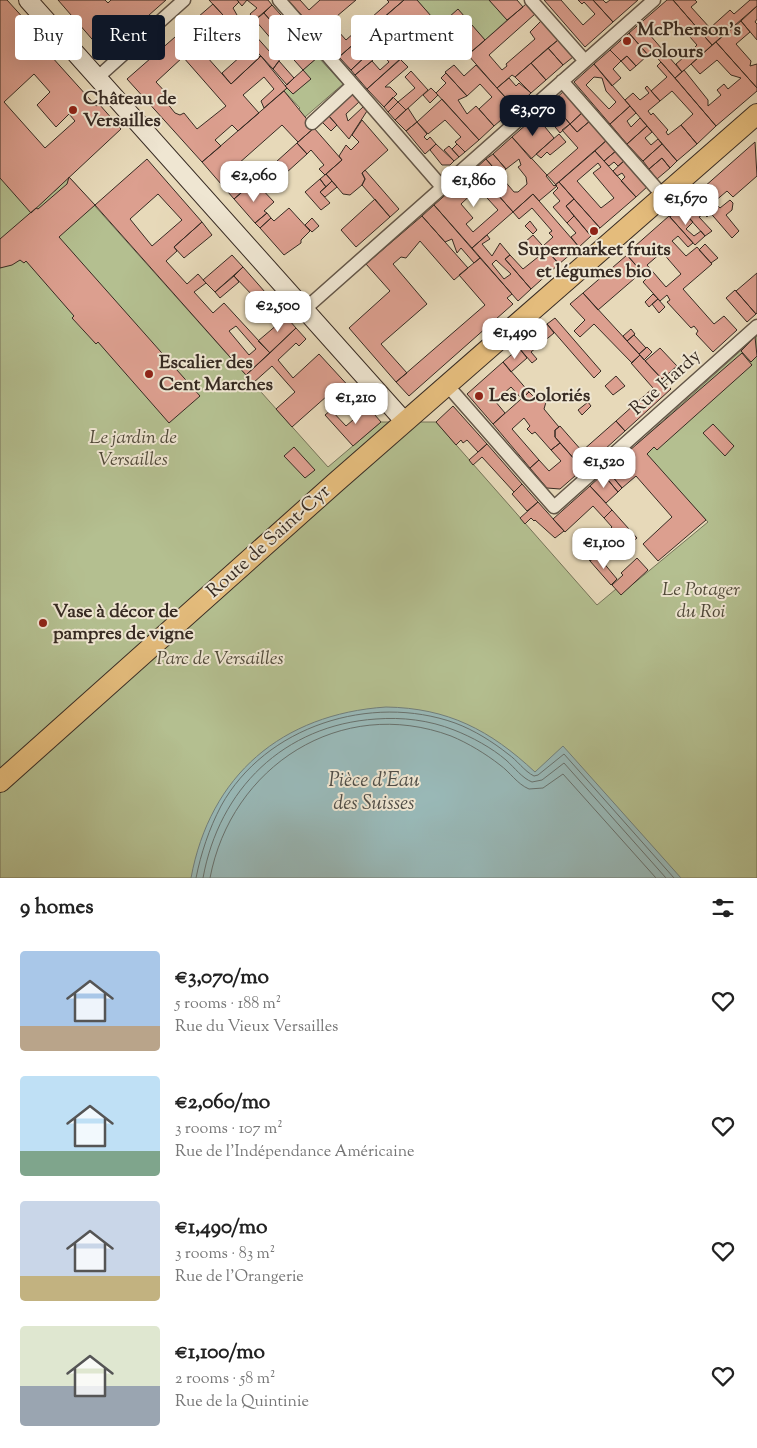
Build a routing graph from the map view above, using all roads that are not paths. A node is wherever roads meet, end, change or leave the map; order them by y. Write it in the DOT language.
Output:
graph roads {
  1 [pos="28,0"];
  2 [pos="184,0"];
  3 [pos="279,0"];
  4 [pos="531,0"];
  5 [pos="654,0"];
  6 [pos="585,61"];
  7 [pos="98,77"];
  8 [pos="562,81"];
  9 [pos="353,85"];
  10 [pos="757,114"];
  11 [pos="312,123"];
  12 [pos="442,187"];
  13 [pos="663,196"];
  14 [pos="305,309"];
  15 [pos="757,326"];
  16 [pos="447,385"];
  17 [pos="405,422"];
  18 [pos="0,782"];
  1 -- 7 [label="main road"];
  2 -- 7 [label="street"];
  3 -- 9 [label="street"];
  4 -- 6 [label="street"];
  5 -- 6 [label="street"];
  6 -- 8 [label="street"];
  7 -- 14 [label="main road"];
  8 -- 12 [label="street"];
  8 -- 13 [label="street"];
  9 -- 11 [label="street"];
  9 -- 12 [label="street"];
  10 -- 13 [label="main road, Route de Saint-Cyr"];
  12 -- 14 [label="street"];
  13 -- 16 [label="main road, Route de Saint-Cyr"];
  14 -- 17 [label="main road"];
  15 -- 16 [label="street, Rue Hardy"];
  16 -- 17 [label="main road, Route de Saint-Cyr"];
  17 -- 18 [label="main road, Route de Saint-Cyr"];
}
